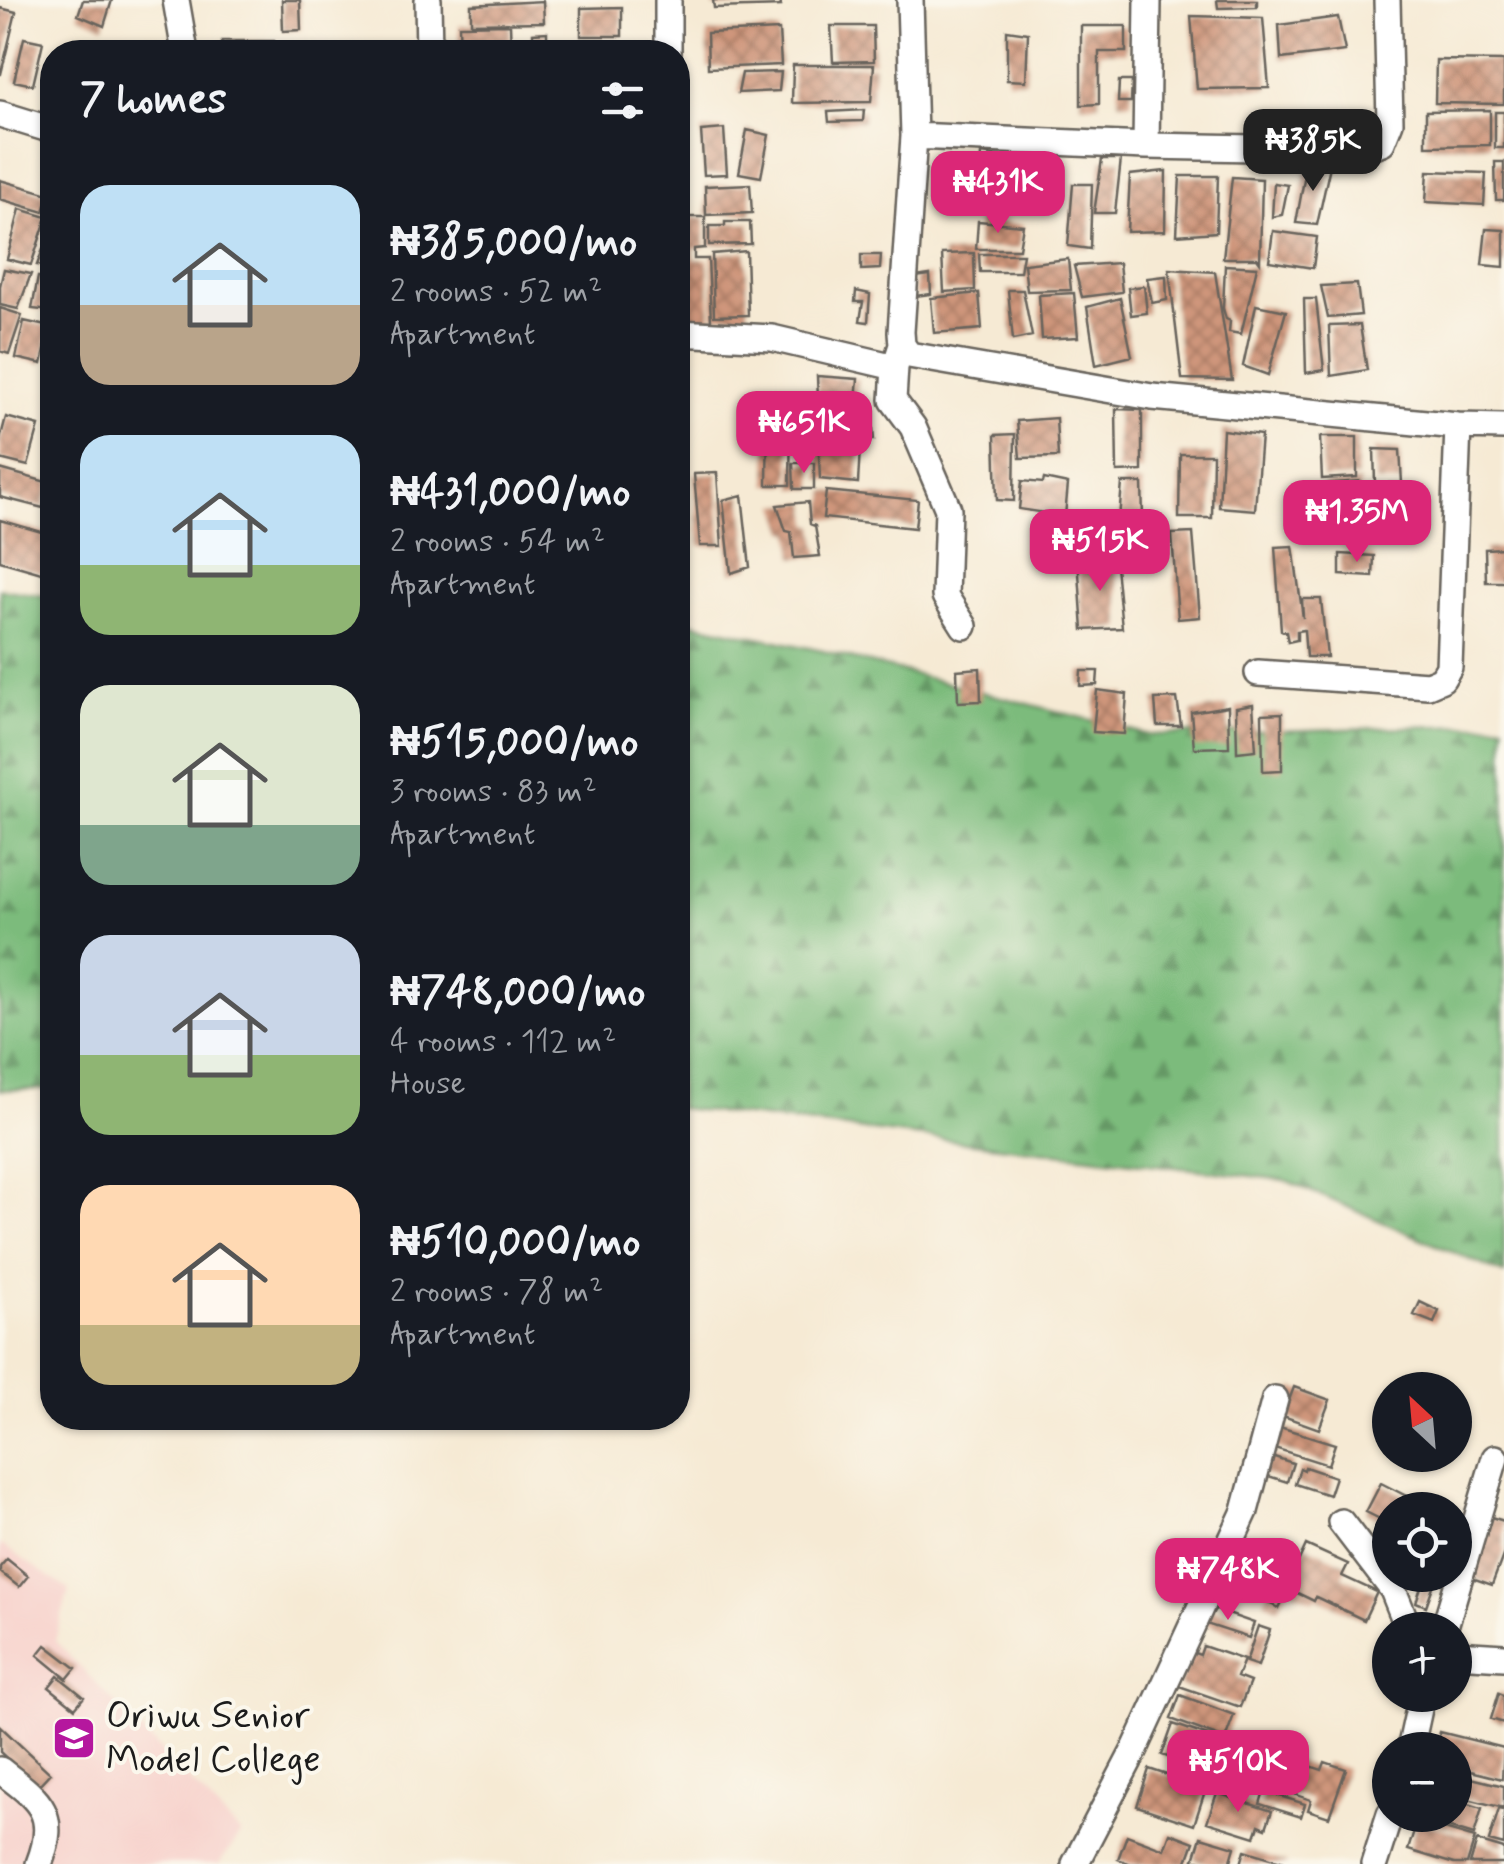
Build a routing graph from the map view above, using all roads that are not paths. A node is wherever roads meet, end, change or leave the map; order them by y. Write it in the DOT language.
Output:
graph roads {
  1 [pos="176,0"];
  2 [pos="428,0"];
  3 [pos="668,0"];
  4 [pos="910,0"];
  5 [pos="1148,0"];
  6 [pos="1388,0"];
  7 [pos="182,40"];
  8 [pos="429,40"];
  9 [pos="668,40"];
  10 [pos="0,114"];
  11 [pos="40,126"];
  12 [pos="914,136"];
  13 [pos="1146,146"];
  14 [pos="690,334"];
  15 [pos="898,356"];
  16 [pos="1458,426"];
  17 [pos="1504,427"];
  18 [pos="964,626"];
  19 [pos="1258,673"];
  20 [pos="1275,1399"];
  21 [pos="1494,1458"];
  22 [pos="1341,1522"];
  23 [pos="1402,1612"];
  24 [pos="1449,1612"];
  25 [pos="1472,1655"];
  26 [pos="1504,1656"];
  27 [pos="0,1770"];
  28 [pos="1384,1832"];
  29 [pos="39,1864"];
  30 [pos="1075,1864"];
  31 [pos="1374,1864"];
  1 -- 7 [label="street"];
  2 -- 8 [label="street"];
  3 -- 9 [label="street"];
  4 -- 12 [label="street"];
  5 -- 13 [label="street"];
  6 -- 13 [label="street"];
  10 -- 11 [label="street"];
  12 -- 13 [label="street"];
  12 -- 15 [label="street"];
  14 -- 15 [label="street"];
  15 -- 16 [label="street"];
  15 -- 18 [label="street"];
  16 -- 17 [label="street"];
  16 -- 19 [label="street"];
  20 -- 30 [label="street"];
  21 -- 24 [label="street"];
  22 -- 23 [label="street"];
  25 -- 26 [label="street"];
  27 -- 29 [label="street"];
  28 -- 31 [label="street"];
}
